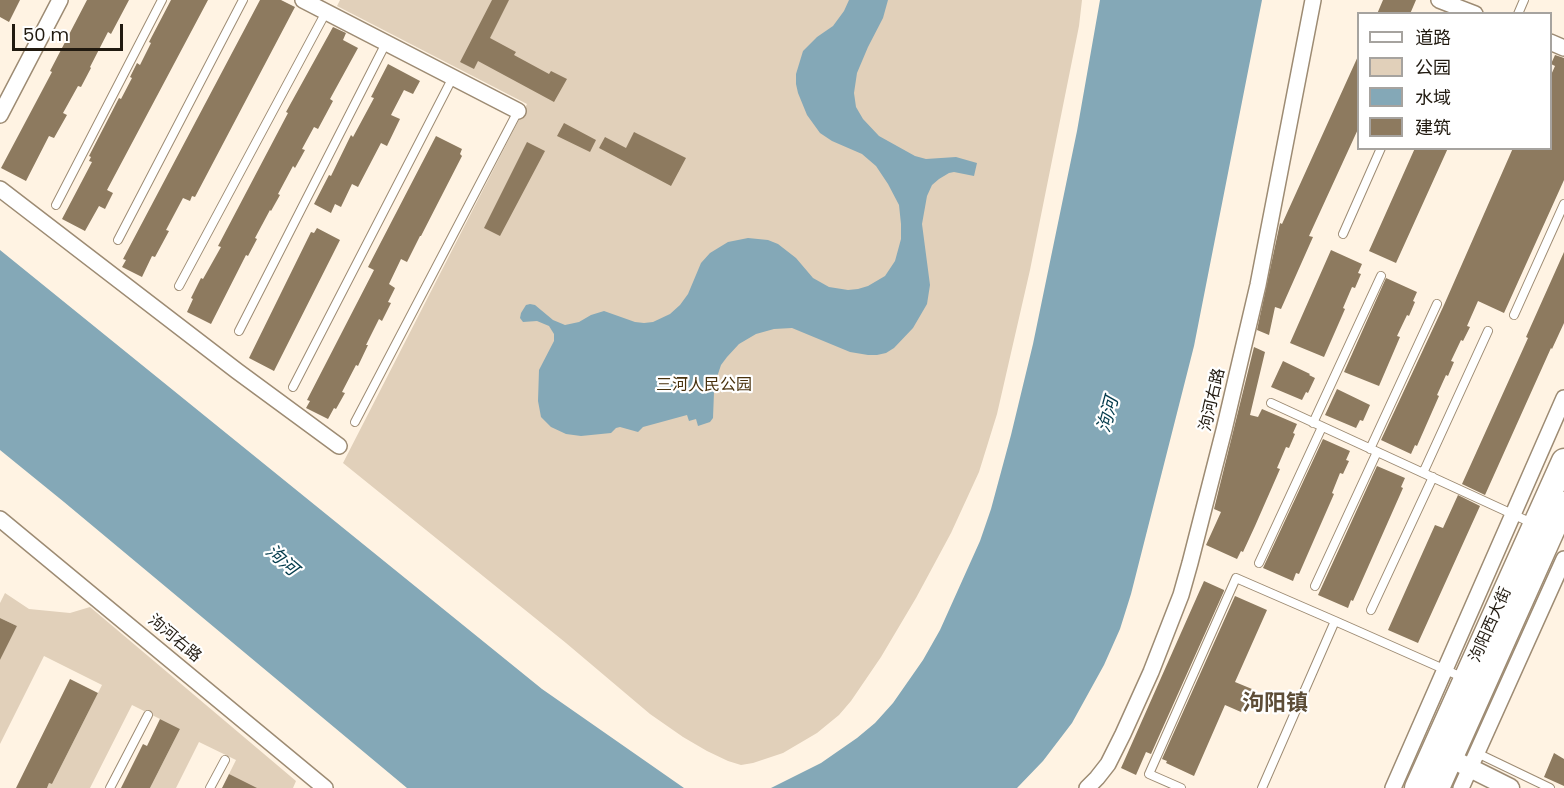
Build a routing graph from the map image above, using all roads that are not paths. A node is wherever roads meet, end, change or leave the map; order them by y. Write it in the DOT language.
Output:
graph roads {
  1 [pos="60,0"];
  2 [pos="162,0"];
  3 [pos="243,0"];
  4 [pos="303,0"];
  5 [pos="1313,0"];
  6 [pos="1446,3"];
  7 [pos="326,12"];
  8 [pos="1470,12"];
  9 [pos="387,43"];
  10 [pos="453,77"];
  11 [pos="518,111"];
  12 [pos="0,115"];
  13 [pos="1380,150"];
  14 [pos="0,189"];
  15 [pos="1564,204"];
  16 [pos="56,205"];
  17 [pos="1343,234"];
  18 [pos="118,240"];
  19 [pos="1381,276"];
  20 [pos="179,286"];
  21 [pos="1437,304"];
  22 [pos="1514,315"];
  23 [pos="1488,331"];
  24 [pos="239,332"];
  25 [pos="293,387"];
  26 [pos="1564,398"];
  27 [pos="1271,403"];
  28 [pos="355,422"];
  29 [pos="1313,423"];
  30 [pos="1322,426"];
  31 [pos="339,446"];
  32 [pos="1374,450"];
  33 [pos="1564,461"];
  34 [pos="1423,473"];
  35 [pos="1432,477"];
  36 [pos="1513,514"];
  37 [pos="0,519"];
  38 [pos="1555,521"];
  39 [pos="1564,559"];
  40 [pos="1259,562"];
  41 [pos="1315,586"];
  42 [pos="1371,610"];
  43 [pos="1335,621"];
  44 [pos="1456,674"];
  45 [pos="148,715"];
  46 [pos="225,760"];
  47 [pos="1466,760"];
  48 [pos="110,788"];
  49 [pos="210,788"];
  50 [pos="325,788"];
  51 [pos="1088,788"];
  52 [pos="1181,788"];
  53 [pos="1262,788"];
  54 [pos="1393,788"];
  55 [pos="1417,788"];
  56 [pos="1437,788"];
  57 [pos="1461,788"];
  58 [pos="1510,788"];
  59 [pos="1550,788"];
  1 -- 12 [label="street"];
  2 -- 16 [label="lane"];
  3 -- 18 [label="lane"];
  4 -- 7 [label="street"];
  5 -- 51 [label="street, 泃河右路"];
  6 -- 8 [label="street"];
  7 -- 9 [label="street"];
  7 -- 20 [label="lane"];
  9 -- 10 [label="street"];
  9 -- 24 [label="lane"];
  10 -- 11 [label="street"];
  10 -- 25 [label="lane"];
  11 -- 28 [label="lane"];
  13 -- 17 [label="lane"];
  14 -- 31 [label="street"];
  15 -- 22 [label="lane"];
  19 -- 29 [label="lane"];
  21 -- 32 [label="lane"];
  23 -- 34 [label="lane"];
  26 -- 36 [label="street"];
  27 -- 29 [label="lane"];
  29 -- 30 [label="lane"];
  30 -- 32 [label="lane"];
  30 -- 40 [label="lane"];
  32 -- 34 [label="lane"];
  32 -- 41 [label="lane"];
  33 -- 38 [label="highway, 泃阳西大街"];
  34 -- 35 [label="lane"];
  35 -- 36 [label="lane"];
  35 -- 42 [label="lane"];
  36 -- 38 [label="lane"];
  36 -- 44 [label="street"];
  37 -- 50 [label="street, 泃河右路"];
  38 -- 44 [label="highway, 泃阳西大街"];
  38 -- 47 [label="highway, 泃阳西大街"];
  39 -- 47 [label="street"];
  43 -- 44 [label="lane"];
  43 -- 52 [label="lane"];
  43 -- 53 [label="lane"];
  44 -- 54 [label="street"];
  44 -- 55 [label="highway, 泃阳西大街"];
  45 -- 48 [label="lane"];
  46 -- 49 [label="lane"];
  47 -- 56 [label="highway, 泃阳西大街"];
  47 -- 57 [label="street"];
  47 -- 58 [label="street"];
  47 -- 59 [label="lane"];
}
